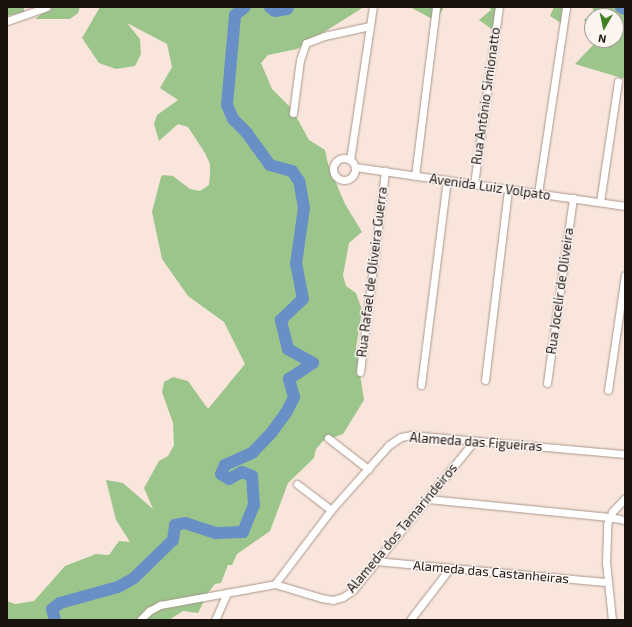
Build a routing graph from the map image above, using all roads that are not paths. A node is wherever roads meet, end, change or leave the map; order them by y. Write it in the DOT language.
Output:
graph roads {
  1 [pos="47,7"];
  2 [pos="373,7"];
  3 [pos="436,7"];
  4 [pos="499,7"];
  5 [pos="566,7"];
  6 [pos="7,21"];
  7 [pos="370,26"];
  8 [pos="618,81"];
  9 [pos="293,113"];
  10 [pos="350,160"];
  11 [pos="355,167"];
  12 [pos="385,171"];
  13 [pos="415,176"];
  14 [pos="447,180"];
  15 [pos="474,184"];
  16 [pos="508,189"];
  17 [pos="538,194"];
  18 [pos="573,198"];
  19 [pos="600,202"];
  20 [pos="625,206"];
  21 [pos="625,275"];
  22 [pos="360,372"];
  23 [pos="485,380"];
  24 [pos="547,383"];
  25 [pos="421,385"];
  26 [pos="608,390"];
  27 [pos="328,438"];
  28 [pos="474,441"];
  29 [pos="625,454"];
  30 [pos="368,469"];
  31 [pos="297,484"];
  32 [pos="625,498"];
  33 [pos="428,499"];
  34 [pos="331,510"];
  35 [pos="609,517"];
  36 [pos="625,520"];
  37 [pos="375,561"];
  38 [pos="450,568"];
  39 [pos="608,582"];
  40 [pos="275,584"];
  41 [pos="227,593"];
  42 [pos="140,620"];
  43 [pos="215,620"];
  44 [pos="410,620"];
  45 [pos="612,620"];
  1 -- 6 [label="street"];
  2 -- 7 [label="street"];
  3 -- 13 [label="street"];
  4 -- 15 [label="street, Rua Antônio Simionatto"];
  5 -- 17 [label="street"];
  7 -- 9 [label="street"];
  7 -- 10 [label="street"];
  8 -- 19 [label="street"];
  10 -- 11 [label="street"];
  10 -- 11 [label="street"];
  11 -- 12 [label="street, Avenida Luiz Volpato"];
  12 -- 13 [label="street, Avenida Luiz Volpato"];
  12 -- 22 [label="street, Rua Rafael de Oliveira Guerra"];
  13 -- 14 [label="street, Avenida Luiz Volpato"];
  14 -- 15 [label="street, Avenida Luiz Volpato"];
  14 -- 25 [label="street"];
  15 -- 16 [label="street, Avenida Luiz Volpato"];
  16 -- 17 [label="street, Avenida Luiz Volpato"];
  16 -- 23 [label="street"];
  17 -- 18 [label="street, Avenida Luiz Volpato"];
  18 -- 19 [label="street, Avenida Luiz Volpato"];
  18 -- 24 [label="street, Rua Jocelir de Oliveira"];
  19 -- 20 [label="street, Avenida Luiz Volpato"];
  21 -- 26 [label="street"];
  27 -- 30 [label="street"];
  28 -- 29 [label="street, Alameda das Figueiras"];
  28 -- 30 [label="street, Alameda das Figueiras"];
  28 -- 33 [label="street, Alameda dos Tamarindeiros"];
  30 -- 34 [label="street, Alameda das Figueiras"];
  31 -- 34 [label="street"];
  32 -- 35 [label="street"];
  33 -- 35 [label="street"];
  33 -- 37 [label="street, Alameda dos Tamarindeiros"];
  34 -- 40 [label="street, Alameda das Figueiras"];
  35 -- 36 [label="street"];
  35 -- 39 [label="street"];
  37 -- 38 [label="street, Alameda das Castanheiras"];
  37 -- 40 [label="street, Alameda dos Tamarindeiros"];
  38 -- 39 [label="street, Alameda das Castanheiras"];
  38 -- 44 [label="street"];
  39 -- 45 [label="street"];
  40 -- 41 [label="street"];
  41 -- 42 [label="street"];
  41 -- 43 [label="street"];
}
